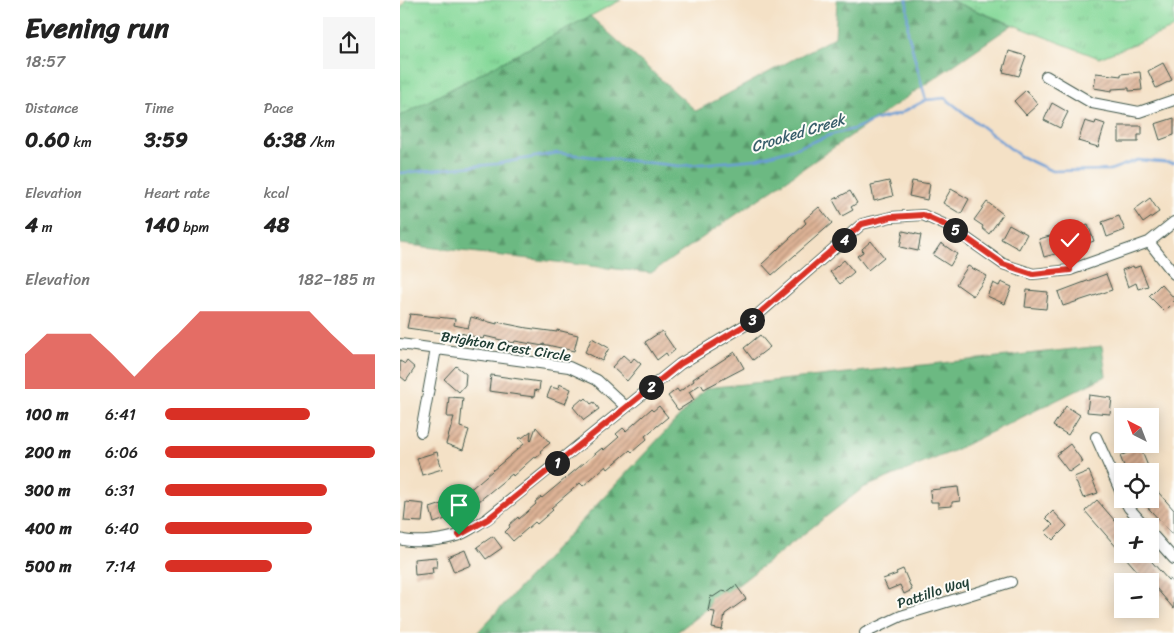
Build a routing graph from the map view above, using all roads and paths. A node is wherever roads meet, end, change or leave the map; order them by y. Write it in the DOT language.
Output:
graph roads {
  1 [pos="1046,76"];
  2 [pos="1174,100"];
  3 [pos="1174,222"];
  4 [pos="1150,242"];
  5 [pos="1174,274"];
  6 [pos="400,344"];
  7 [pos="436,349"];
  8 [pos="626,407"];
  9 [pos="421,432"];
  10 [pos="1096,437"];
  11 [pos="1114,477"];
  12 [pos="1129,508"];
  13 [pos="1138,518"];
  14 [pos="400,539"];
  15 [pos="1159,542"];
  16 [pos="1174,559"];
  17 [pos="1011,582"];
  18 [pos="865,633"];
  1 -- 2 [label="street"];
  3 -- 4 [label="street"];
  4 -- 5 [label="street"];
  4 -- 8 [label="street"];
  6 -- 7 [label="street, Brighton Crest Circle"];
  7 -- 8 [label="street, Brighton Crest Circle"];
  7 -- 9 [label="street"];
  8 -- 14 [label="street"];
  10 -- 11 [label="street"];
  12 -- 13 [label="street"];
  15 -- 16 [label="street"];
  17 -- 18 [label="street, Pattillo Way"];
}
